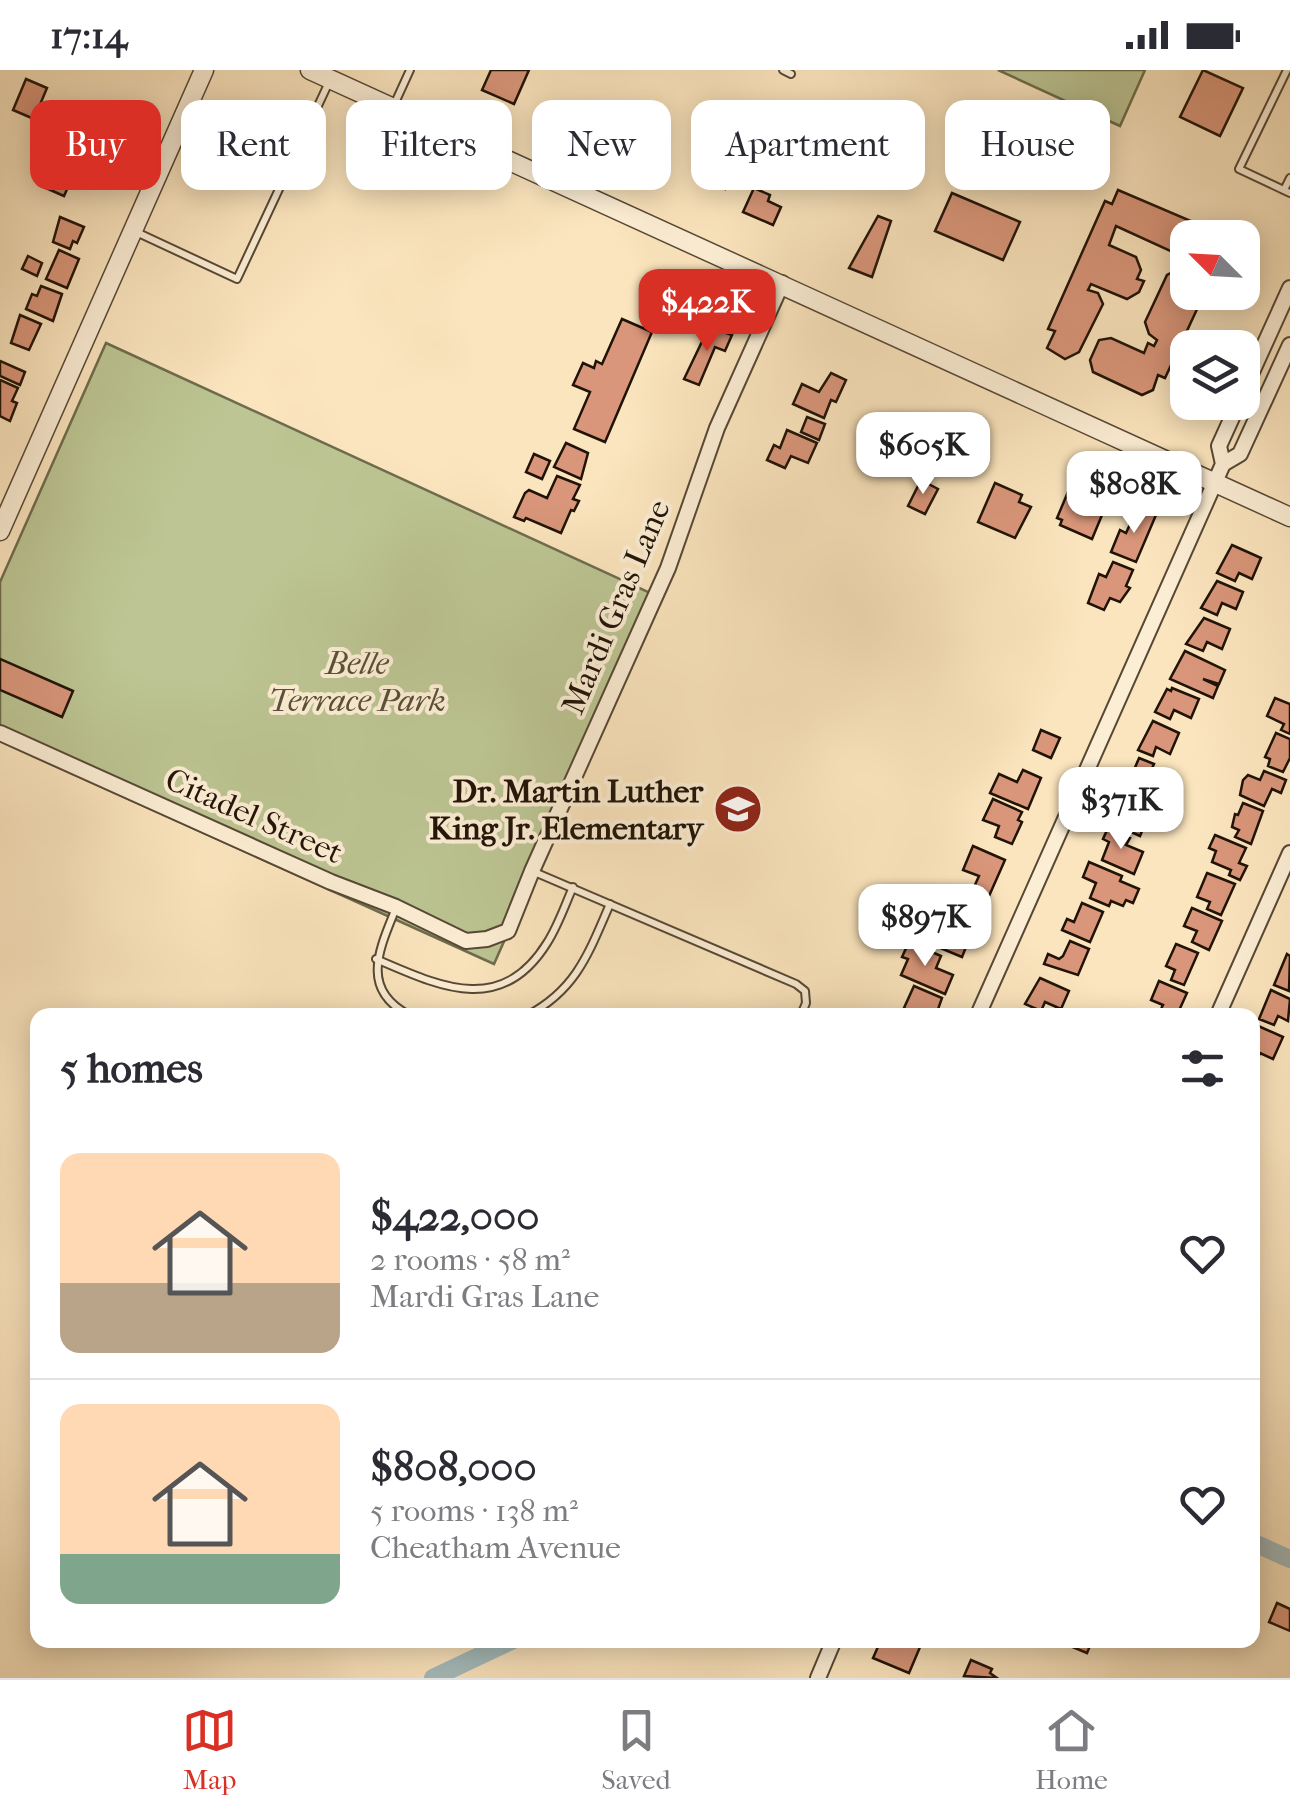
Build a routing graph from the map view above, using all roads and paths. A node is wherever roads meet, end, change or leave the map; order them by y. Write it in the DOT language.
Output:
graph roads {
  1 [pos="204,70"];
  2 [pos="310,70"];
  3 [pos="410,70"];
  4 [pos="1287,70"];
  5 [pos="331,79"];
  6 [pos="321,100"];
  7 [pos="380,100"];
  8 [pos="397,100"];
  9 [pos="512,160"];
  10 [pos="1290,178"];
  11 [pos="279,190"];
  12 [pos="1287,192"];
  13 [pos="133,231"];
  14 [pos="782,283"];
  15 [pos="1290,288"];
  16 [pos="1290,345"];
  17 [pos="1260,354"];
  18 [pos="1231,420"];
  19 [pos="1223,464"];
  20 [pos="1215,482"];
  21 [pos="1290,517"];
  22 [pos="0,532"];
  23 [pos="0,733"];
  24 [pos="1290,853"];
  25 [pos="532,871"];
  26 [pos="573,887"];
  27 [pos="610,904"];
  28 [pos="396,907"];
  29 [pos="487,939"];
  30 [pos="376,959"];
  31 [pos="396,1008"];
  32 [pos="541,1008"];
  33 [pos="804,1008"];
  34 [pos="981,1008"];
  35 [pos="1221,1008"];
  36 [pos="831,1648"];
  37 [pos="818,1678"];
  1 -- 13 [label="street"];
  2 -- 5 [label="street"];
  3 -- 8 [label="lane"];
  4 -- 12 [label="lane"];
  5 -- 6 [label="lane"];
  5 -- 7 [label="street"];
  9 -- 14 [label="street"];
  10 -- 12 [label="lane"];
  11 -- 13 [label="lane"];
  13 -- 22 [label="street"];
  14 -- 20 [label="street"];
  14 -- 25 [label="street, Mardi Gras Lane"];
  15 -- 17 [label="street"];
  16 -- 19 [label="street"];
  18 -- 19 [label="street"];
  19 -- 20 [label="street"];
  20 -- 21 [label="street"];
  20 -- 34 [label="street"];
  23 -- 28 [label="street, Citadel Street"];
  24 -- 35 [label="street"];
  25 -- 26 [label="lane"];
  25 -- 29 [label="street, Mardi Gras Lane"];
  26 -- 27 [label="lane"];
  26 -- 30 [label="lane"];
  27 -- 32 [label="lane"];
  27 -- 33 [label="lane"];
  28 -- 29 [label="street, Citadel Street"];
  28 -- 30 [label="lane"];
  30 -- 31 [label="lane"];
  36 -- 37 [label="street"];
}
